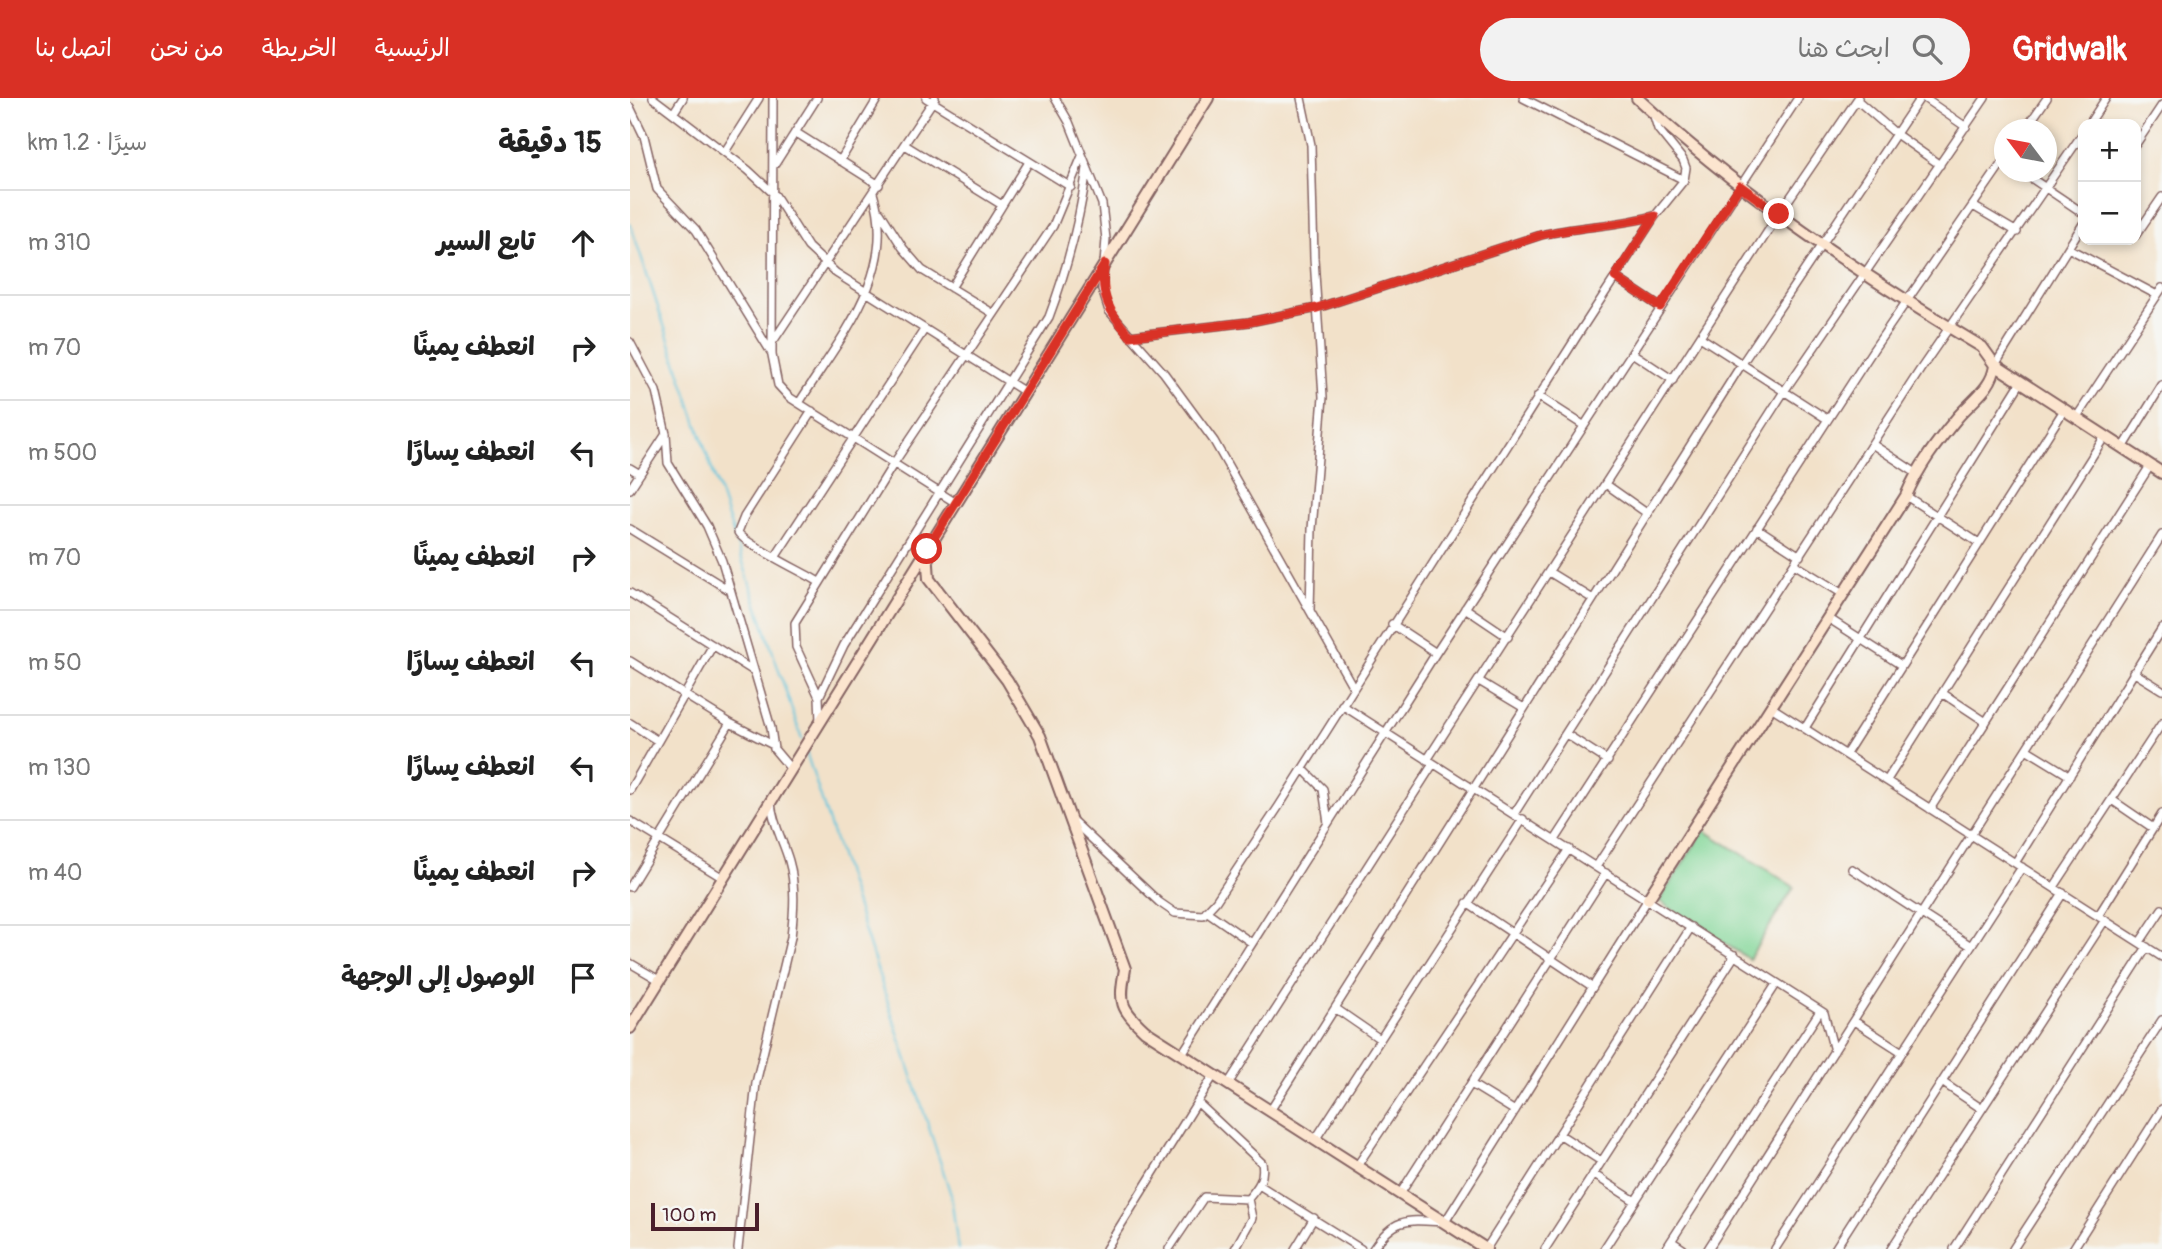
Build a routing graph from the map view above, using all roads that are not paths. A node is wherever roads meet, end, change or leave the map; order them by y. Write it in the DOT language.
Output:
graph roads {
  1 [pos="653,98"];
  2 [pos="683,98"];
  3 [pos="759,98"];
  4 [pos="773,98"];
  5 [pos="817,98"];
  6 [pos="878,98"];
  7 [pos="1055,98"];
  8 [pos="1208,98"];
  9 [pos="1301,98"];
  10 [pos="1523,98"];
  11 [pos="1637,98"];
  12 [pos="1798,98"];
  13 [pos="1922,98"];
  14 [pos="1985,98"];
  15 [pos="2047,98"];
  16 [pos="2106,98"];
  17 [pos="931,99"];
  18 [pos="1858,99"];
  19 [pos="2162,105"];
  20 [pos="630,107"];
  21 [pos="674,112"];
  22 [pos="1652,112"];
  23 [pos="2033,119"];
  24 [pos="2092,119"];
  25 [pos="1966,127"];
  26 [pos="795,132"];
  27 [pos="1896,134"];
  28 [pos="2141,136"];
  29 [pos="2078,141"];
  30 [pos="905,145"];
  31 [pos="726,150"];
  32 [pos="1082,156"];
  33 [pos="840,160"];
  34 [pos="1029,162"];
  35 [pos="775,164"];
  36 [pos="1940,165"];
  37 [pos="1087,167"];
  38 [pos="1994,175"];
  39 [pos="1684,180"];
  40 [pos="2038,182"];
  41 [pos="879,185"];
  42 [pos="1740,186"];
  43 [pos="1071,187"];
  44 [pos="2047,188"];
  45 [pos="873,193"];
  46 [pos="775,195"];
  47 [pos="2162,197"];
  48 [pos="1002,205"];
  49 [pos="1973,206"];
  50 [pos="2078,210"];
  51 [pos="879,211"];
  52 [pos="1779,214"];
  53 [pos="1655,216"];
  54 [pos="2141,228"];
  55 [pos="2017,232"];
  56 [pos="2078,232"];
  57 [pos="1822,246"];
  58 [pos="2068,247"];
  59 [pos="824,263"];
  60 [pos="1105,264"];
  61 [pos="1866,274"];
  62 [pos="1615,277"];
  63 [pos="951,288"];
  64 [pos="2162,288"];
  65 [pos="868,293"];
  66 [pos="2157,295"];
  67 [pos="1907,301"];
  68 [pos="1660,307"];
  69 [pos="1317,308"];
  70 [pos="994,314"];
  71 [pos="1951,328"];
  72 [pos="924,330"];
  73 [pos="1130,336"];
  74 [pos="1700,337"];
  75 [pos="774,340"];
  76 [pos="630,342"];
  77 [pos="1632,353"];
  78 [pos="772,355"];
  79 [pos="966,355"];
  80 [pos="1743,362"];
  81 [pos="1995,365"];
  82 [pos="1673,380"];
  83 [pos="1009,382"];
  84 [pos="2021,382"];
  85 [pos="2162,385"];
  86 [pos="1785,390"];
  87 [pos="1025,392"];
  88 [pos="1538,396"];
  89 [pos="799,403"];
  90 [pos="2064,410"];
  91 [pos="811,411"];
  92 [pos="2076,418"];
  93 [pos="1828,419"];
  94 [pos="1583,425"];
  95 [pos="666,434"];
  96 [pos="2105,436"];
  97 [pos="855,439"];
  98 [pos="1872,444"];
  99 [pos="2123,448"];
  100 [pos="894,463"];
  101 [pos="2150,466"];
  102 [pos="630,468"];
  103 [pos="1916,472"];
  104 [pos="2162,473"];
  105 [pos="640,474"];
  106 [pos="1607,485"];
  107 [pos="630,489"];
  108 [pos="939,492"];
  109 [pos="1906,496"];
  110 [pos="956,503"];
  111 [pos="1648,514"];
  112 [pos="1937,515"];
  113 [pos="1757,528"];
  114 [pos="630,529"];
  115 [pos="2162,536"];
  116 [pos="1979,544"];
  117 [pos="927,549"];
  118 [pos="776,556"];
  119 [pos="1800,556"];
  120 [pos="1794,564"];
  121 [pos="1549,572"];
  122 [pos="819,582"];
  123 [pos="730,590"];
  124 [pos="630,593"];
  125 [pos="1843,594"];
  126 [pos="1593,599"];
  127 [pos="1465,608"];
  128 [pos="1310,610"];
  129 [pos="1828,618"];
  130 [pos="1392,624"];
  131 [pos="2162,628"];
  132 [pos="1508,637"];
  133 [pos="1860,640"];
  134 [pos="713,645"];
  135 [pos="1436,653"];
  136 [pos="630,662"];
  137 [pos="1901,666"];
  138 [pos="752,670"];
  139 [pos="2133,672"];
  140 [pos="1479,681"];
  141 [pos="1353,687"];
  142 [pos="2162,690"];
  143 [pos="1942,693"];
  144 [pos="685,695"];
  145 [pos="819,697"];
  146 [pos="1342,705"];
  147 [pos="1771,707"];
  148 [pos="1524,708"];
  149 [pos="820,721"];
  150 [pos="1986,722"];
  151 [pos="630,723"];
  152 [pos="730,723"];
  153 [pos="2162,723"];
  154 [pos="1805,728"];
  155 [pos="1385,734"];
  156 [pos="1566,734"];
  157 [pos="658,741"];
  158 [pos="773,745"];
  159 [pos="2026,749"];
  160 [pos="1846,754"];
  161 [pos="1608,761"];
  162 [pos="1430,762"];
  163 [pos="790,768"];
  164 [pos="1303,769"];
  165 [pos="2070,776"];
  166 [pos="1887,780"];
  167 [pos="1473,789"];
  168 [pos="630,790"];
  169 [pos="771,799"];
  170 [pos="2112,800"];
  171 [pos="1930,809"];
  172 [pos="1514,814"];
  173 [pos="2162,814"];
  174 [pos="1070,818"];
  175 [pos="1522,819"];
  176 [pos="630,821"];
  177 [pos="1328,823"];
  178 [pos="2153,828"];
  179 [pos="1972,835"];
  180 [pos="659,839"];
  181 [pos="1555,841"];
  182 [pos="1569,849"];
  183 [pos="2019,865"];
  184 [pos="1596,867"];
  185 [pos="1852,869"];
  186 [pos="1606,873"];
  187 [pos="723,878"];
  188 [pos="630,887"];
  189 [pos="2054,887"];
  190 [pos="2063,893"];
  191 [pos="1648,899"];
  192 [pos="1467,903"];
  193 [pos="2162,909"];
  194 [pos="1206,911"];
  195 [pos="1922,914"];
  196 [pos="2102,918"];
  197 [pos="1691,927"];
  198 [pos="1513,933"];
  199 [pos="1252,943"];
  200 [pos="2143,945"];
  201 [pos="1970,946"];
  202 [pos="1735,955"];
  203 [pos="2162,957"];
  204 [pos="1551,959"];
  205 [pos="630,963"];
  206 [pos="659,980"];
  207 [pos="1777,983"];
  208 [pos="1593,987"];
  209 [pos="1335,1008"];
  210 [pos="1819,1011"];
  211 [pos="2162,1020"];
  212 [pos="1854,1021"];
  213 [pos="630,1028"];
  214 [pos="1380,1039"];
  215 [pos="1834,1051"];
  216 [pos="1902,1052"];
  217 [pos="1182,1055"];
  218 [pos="1214,1075"];
  219 [pos="1942,1082"];
  220 [pos="1228,1084"];
  221 [pos="1471,1084"];
  222 [pos="1197,1102"];
  223 [pos="1982,1109"];
  224 [pos="2162,1109"];
  225 [pos="1270,1111"];
  226 [pos="1515,1111"];
  227 [pos="1559,1134"];
  228 [pos="1315,1140"];
  229 [pos="1601,1161"];
  230 [pos="1357,1166"];
  231 [pos="1593,1174"];
  232 [pos="1259,1185"];
  233 [pos="1400,1194"];
  234 [pos="1248,1199"];
  235 [pos="1635,1202"];
  236 [pos="1314,1218"];
  237 [pos="1445,1222"];
  238 [pos="1671,1241"];
  239 [pos="738,1249"];
  240 [pos="1106,1249"];
  241 [pos="1169,1249"];
  242 [pos="1235,1249"];
  243 [pos="1295,1249"];
  244 [pos="1362,1249"];
  245 [pos="1373,1249"];
  246 [pos="1486,1249"];
  247 [pos="1545,1249"];
  248 [pos="1604,1249"];
  249 [pos="1666,1249"];
  250 [pos="1683,1249"];
  251 [pos="1708,1249"];
  252 [pos="1775,1249"];
  253 [pos="1835,1249"];
  254 [pos="1891,1249"];
  255 [pos="1954,1249"];
  256 [pos="2013,1249"];
  257 [pos="2073,1249"];
  1 -- 21 [label="street"];
  2 -- 21 [label="street"];
  3 -- 31 [label="street"];
  4 -- 35 [label="street"];
  5 -- 26 [label="street"];
  6 -- 33 [label="street"];
  7 -- 32 [label="street"];
  8 -- 60 [label="street"];
  9 -- 69 [label="street"];
  10 -- 39 [label="street"];
  11 -- 22 [label="street"];
  12 -- 42 [label="street"];
  13 -- 25 [label="street"];
  13 -- 27 [label="street"];
  14 -- 25 [label="street"];
  15 -- 23 [label="street"];
  16 -- 24 [label="street"];
  17 -- 30 [label="street"];
  17 -- 34 [label="street"];
  18 -- 27 [label="street"];
  18 -- 52 [label="street"];
  19 -- 28 [label="street"];
  20 -- 78 [label="street"];
  21 -- 31 [label="street"];
  22 -- 39 [label="street"];
  22 -- 42 [label="street"];
  25 -- 36 [label="street"];
  26 -- 33 [label="street"];
  26 -- 35 [label="street"];
  27 -- 36 [label="street"];
  27 -- 57 [label="street"];
  29 -- 44 [label="street"];
  30 -- 41 [label="street"];
  30 -- 48 [label="street"];
  31 -- 46 [label="street"];
  32 -- 37 [label="street"];
  32 -- 43 [label="street"];
  33 -- 41 [label="street"];
  34 -- 43 [label="street"];
  34 -- 48 [label="street"];
  35 -- 46 [label="street"];
  36 -- 61 [label="street"];
  37 -- 60 [label="street"];
  37 -- 83 [label="street"];
  38 -- 49 [label="street"];
  39 -- 53 [label="street"];
  40 -- 44 [label="street"];
  41 -- 45 [label="street"];
  42 -- 52 [label="street"];
  42 -- 68 [label="street"];
  43 -- 70 [label="street"];
  44 -- 50 [label="street"];
  44 -- 55 [label="street"];
  45 -- 51 [label="street"];
  45 -- 59 [label="street"];
  46 -- 59 [label="street"];
  46 -- 75 [label="street"];
  47 -- 54 [label="street"];
  48 -- 63 [label="street"];
  49 -- 55 [label="street"];
  49 -- 67 [label="street"];
  51 -- 63 [label="street"];
  51 -- 65 [label="street"];
  52 -- 57 [label="street"];
  52 -- 74 [label="street"];
  53 -- 62 [label="street"];
  53 -- 69 [label="street"];
  55 -- 71 [label="street"];
  56 -- 58 [label="street"];
  57 -- 61 [label="street"];
  57 -- 80 [label="street"];
  58 -- 66 [label="street"];
  58 -- 81 [label="street"];
  59 -- 65 [label="street"];
  59 -- 75 [label="street"];
  60 -- 73 [label="street"];
  60 -- 87 [label="street"];
  61 -- 67 [label="street"];
  61 -- 86 [label="street"];
  62 -- 68 [label="street"];
  62 -- 88 [label="street"];
  63 -- 70 [label="street"];
  64 -- 66 [label="street"];
  65 -- 72 [label="street"];
  65 -- 89 [label="street"];
  66 -- 92 [label="street"];
  67 -- 71 [label="street"];
  67 -- 93 [label="street"];
  68 -- 77 [label="street"];
  69 -- 73 [label="street"];
  69 -- 128 [label="street"];
  70 -- 79 [label="street"];
  71 -- 81 [label="street"];
  71 -- 98 [label="street"];
  72 -- 79 [label="street"];
  72 -- 97 [label="street"];
  73 -- 128 [label="street"];
  74 -- 80 [label="street"];
  74 -- 82 [label="street"];
  75 -- 78 [label="street"];
  76 -- 95 [label="street"];
  77 -- 82 [label="street"];
  77 -- 94 [label="street"];
  78 -- 89 [label="street"];
  79 -- 83 [label="street"];
  79 -- 100 [label="street"];
  80 -- 86 [label="street"];
  80 -- 111 [label="street"];
  81 -- 84 [label="street"];
  81 -- 103 [label="street"];
  82 -- 106 [label="street"];
  83 -- 87 [label="street"];
  83 -- 108 [label="street"];
  84 -- 90 [label="street"];
  84 -- 112 [label="street"];
  85 -- 99 [label="street"];
  86 -- 93 [label="street"];
  86 -- 156 [label="street"];
  87 -- 110 [label="street"];
  88 -- 94 [label="street"];
  88 -- 130 [label="street"];
  89 -- 91 [label="street"];
  90 -- 92 [label="street"];
  90 -- 116 [label="street"];
  91 -- 97 [label="street"];
  91 -- 118 [label="street"];
  92 -- 96 [label="street"];
  93 -- 113 [label="street"];
  94 -- 127 [label="street"];
  95 -- 105 [label="street"];
  95 -- 123 [label="street"];
  96 -- 99 [label="street"];
  96 -- 143 [label="street"];
  97 -- 100 [label="street"];
  97 -- 118 [label="street"];
  98 -- 103 [label="street"];
  98 -- 119 [label="street"];
  99 -- 101 [label="street"];
  100 -- 108 [label="street"];
  100 -- 122 [label="street"];
  101 -- 104 [label="street"];
  101 -- 150 [label="street"];
  102 -- 105 [label="street"];
  103 -- 109 [label="street"];
  105 -- 107 [label="street"];
  106 -- 111 [label="street"];
  106 -- 121 [label="street"];
  108 -- 110 [label="street"];
  108 -- 145 [label="street"];
  109 -- 112 [label="street"];
  109 -- 125 [label="street"];
  110 -- 117 [label="street"];
  111 -- 126 [label="street"];
  112 -- 116 [label="street"];
  112 -- 133 [label="street"];
  113 -- 119 [label="street"];
  113 -- 161 [label="street"];
  114 -- 123 [label="street"];
  115 -- 159 [label="street"];
  116 -- 137 [label="street"];
  117 -- 149 [label="street"];
  117 -- 174 [label="street"];
  118 -- 122 [label="street"];
  119 -- 120 [label="street"];
  120 -- 125 [label="street"];
  120 -- 184 [label="street"];
  121 -- 126 [label="street"];
  121 -- 132 [label="street"];
  122 -- 145 [label="street"];
  123 -- 138 [label="street"];
  124 -- 134 [label="street"];
  125 -- 129 [label="street"];
  126 -- 148 [label="street"];
  127 -- 132 [label="street"];
  127 -- 135 [label="street"];
  128 -- 141 [label="street"];
  129 -- 133 [label="street"];
  129 -- 147 [label="street"];
  130 -- 135 [label="street"];
  130 -- 141 [label="street"];
  131 -- 139 [label="street"];
  132 -- 140 [label="street"];
  133 -- 137 [label="street"];
  133 -- 154 [label="street"];
  134 -- 138 [label="street"];
  134 -- 144 [label="street"];
  135 -- 155 [label="street"];
  136 -- 144 [label="street"];
  137 -- 160 [label="street"];
  138 -- 158 [label="street"];
  139 -- 142 [label="street"];
  139 -- 165 [label="street"];
  140 -- 148 [label="street"];
  140 -- 162 [label="street"];
  141 -- 146 [label="street"];
  143 -- 150 [label="street"];
  143 -- 166 [label="street"];
  144 -- 152 [label="street"];
  144 -- 157 [label="street"];
  145 -- 149 [label="street"];
  146 -- 155 [label="street"];
  146 -- 164 [label="street"];
  147 -- 154 [label="street"];
  147 -- 191 [label="street"];
  148 -- 167 [label="street"];
  149 -- 163 [label="street"];
  150 -- 171 [label="street"];
  151 -- 157 [label="street"];
  152 -- 158 [label="street"];
  152 -- 180 [label="street"];
  153 -- 170 [label="street"];
  154 -- 160 [label="street"];
  155 -- 162 [label="street"];
  155 -- 177 [label="street"];
  156 -- 161 [label="street"];
  156 -- 172 [label="street"];
  157 -- 168 [label="street"];
  158 -- 163 [label="street"];
  159 -- 165 [label="street"];
  159 -- 179 [label="street"];
  160 -- 166 [label="street"];
  161 -- 181 [label="street"];
  162 -- 167 [label="street"];
  162 -- 220 [label="street"];
  163 -- 169 [label="street"];
  164 -- 177 [label="street"];
  164 -- 194 [label="street"];
  165 -- 183 [label="street"];
  166 -- 171 [label="street"];
  167 -- 172 [label="street"];
  167 -- 209 [label="street"];
  169 -- 187 [label="street"];
  169 -- 239 [label="street"];
  170 -- 178 [label="street"];
  170 -- 189 [label="street"];
  171 -- 179 [label="street"];
  172 -- 175 [label="street"];
  173 -- 178 [label="street"];
  174 -- 194 [label="street"];
  174 -- 217 [label="street"];
  175 -- 181 [label="street"];
  175 -- 192 [label="street"];
  176 -- 180 [label="street"];
  177 -- 199 [label="street"];
  178 -- 196 [label="street"];
  179 -- 183 [label="street"];
  179 -- 195 [label="street"];
  180 -- 187 [label="street"];
  180 -- 188 [label="street"];
  181 -- 182 [label="street"];
  182 -- 184 [label="street"];
  182 -- 198 [label="street"];
  183 -- 189 [label="street"];
  183 -- 201 [label="street"];
  184 -- 186 [label="street"];
  185 -- 195 [label="street"];
  186 -- 191 [label="street"];
  186 -- 204 [label="street"];
  187 -- 206 [label="street"];
  189 -- 190 [label="street"];
  190 -- 196 [label="street"];
  190 -- 219 [label="street"];
  191 -- 197 [label="street"];
  191 -- 208 [label="street"];
  192 -- 198 [label="street"];
  192 -- 214 [label="street"];
  193 -- 200 [label="street"];
  194 -- 199 [label="street"];
  195 -- 201 [label="street"];
  195 -- 212 [label="street"];
  196 -- 200 [label="street"];
  196 -- 223 [label="street"];
  197 -- 202 [label="street"];
  197 -- 227 [label="street"];
  198 -- 204 [label="street"];
  198 -- 230 [label="street"];
  199 -- 217 [label="street"];
  200 -- 203 [label="street"];
  200 -- 255 [label="street"];
  201 -- 216 [label="street"];
  202 -- 207 [label="street"];
  202 -- 229 [label="street"];
  204 -- 208 [label="street"];
  204 -- 221 [label="street"];
  205 -- 206 [label="street"];
  206 -- 213 [label="street"];
  207 -- 210 [label="street"];
  207 -- 235 [label="street"];
  208 -- 226 [label="street"];
  209 -- 214 [label="street"];
  209 -- 225 [label="street"];
  210 -- 215 [label="street"];
  210 -- 238 [label="street"];
  211 -- 256 [label="street"];
  212 -- 215 [label="street"];
  212 -- 216 [label="street"];
  214 -- 228 [label="street"];
  215 -- 251 [label="street"];
  216 -- 252 [label="street"];
  217 -- 218 [label="street"];
  218 -- 220 [label="street"];
  218 -- 222 [label="street"];
  219 -- 223 [label="street"];
  219 -- 253 [label="street"];
  220 -- 225 [label="street"];
  221 -- 226 [label="street"];
  221 -- 233 [label="street"];
  222 -- 232 [label="street"];
  222 -- 240 [label="street"];
  223 -- 254 [label="street"];
  224 -- 257 [label="street"];
  225 -- 228 [label="street"];
  226 -- 237 [label="street"];
  227 -- 229 [label="street"];
  227 -- 246 [label="street"];
  228 -- 230 [label="street"];
  229 -- 231 [label="street"];
  230 -- 233 [label="street"];
  231 -- 235 [label="street"];
  231 -- 247 [label="street"];
  232 -- 234 [label="street"];
  232 -- 236 [label="street"];
  233 -- 237 [label="street"];
  234 -- 241 [label="street"];
  234 -- 242 [label="street"];
  235 -- 248 [label="street"];
  236 -- 243 [label="street"];
  236 -- 244 [label="street"];
  237 -- 245 [label="street"];
  237 -- 246 [label="street"];
  238 -- 249 [label="street"];
  238 -- 250 [label="street"];
}
